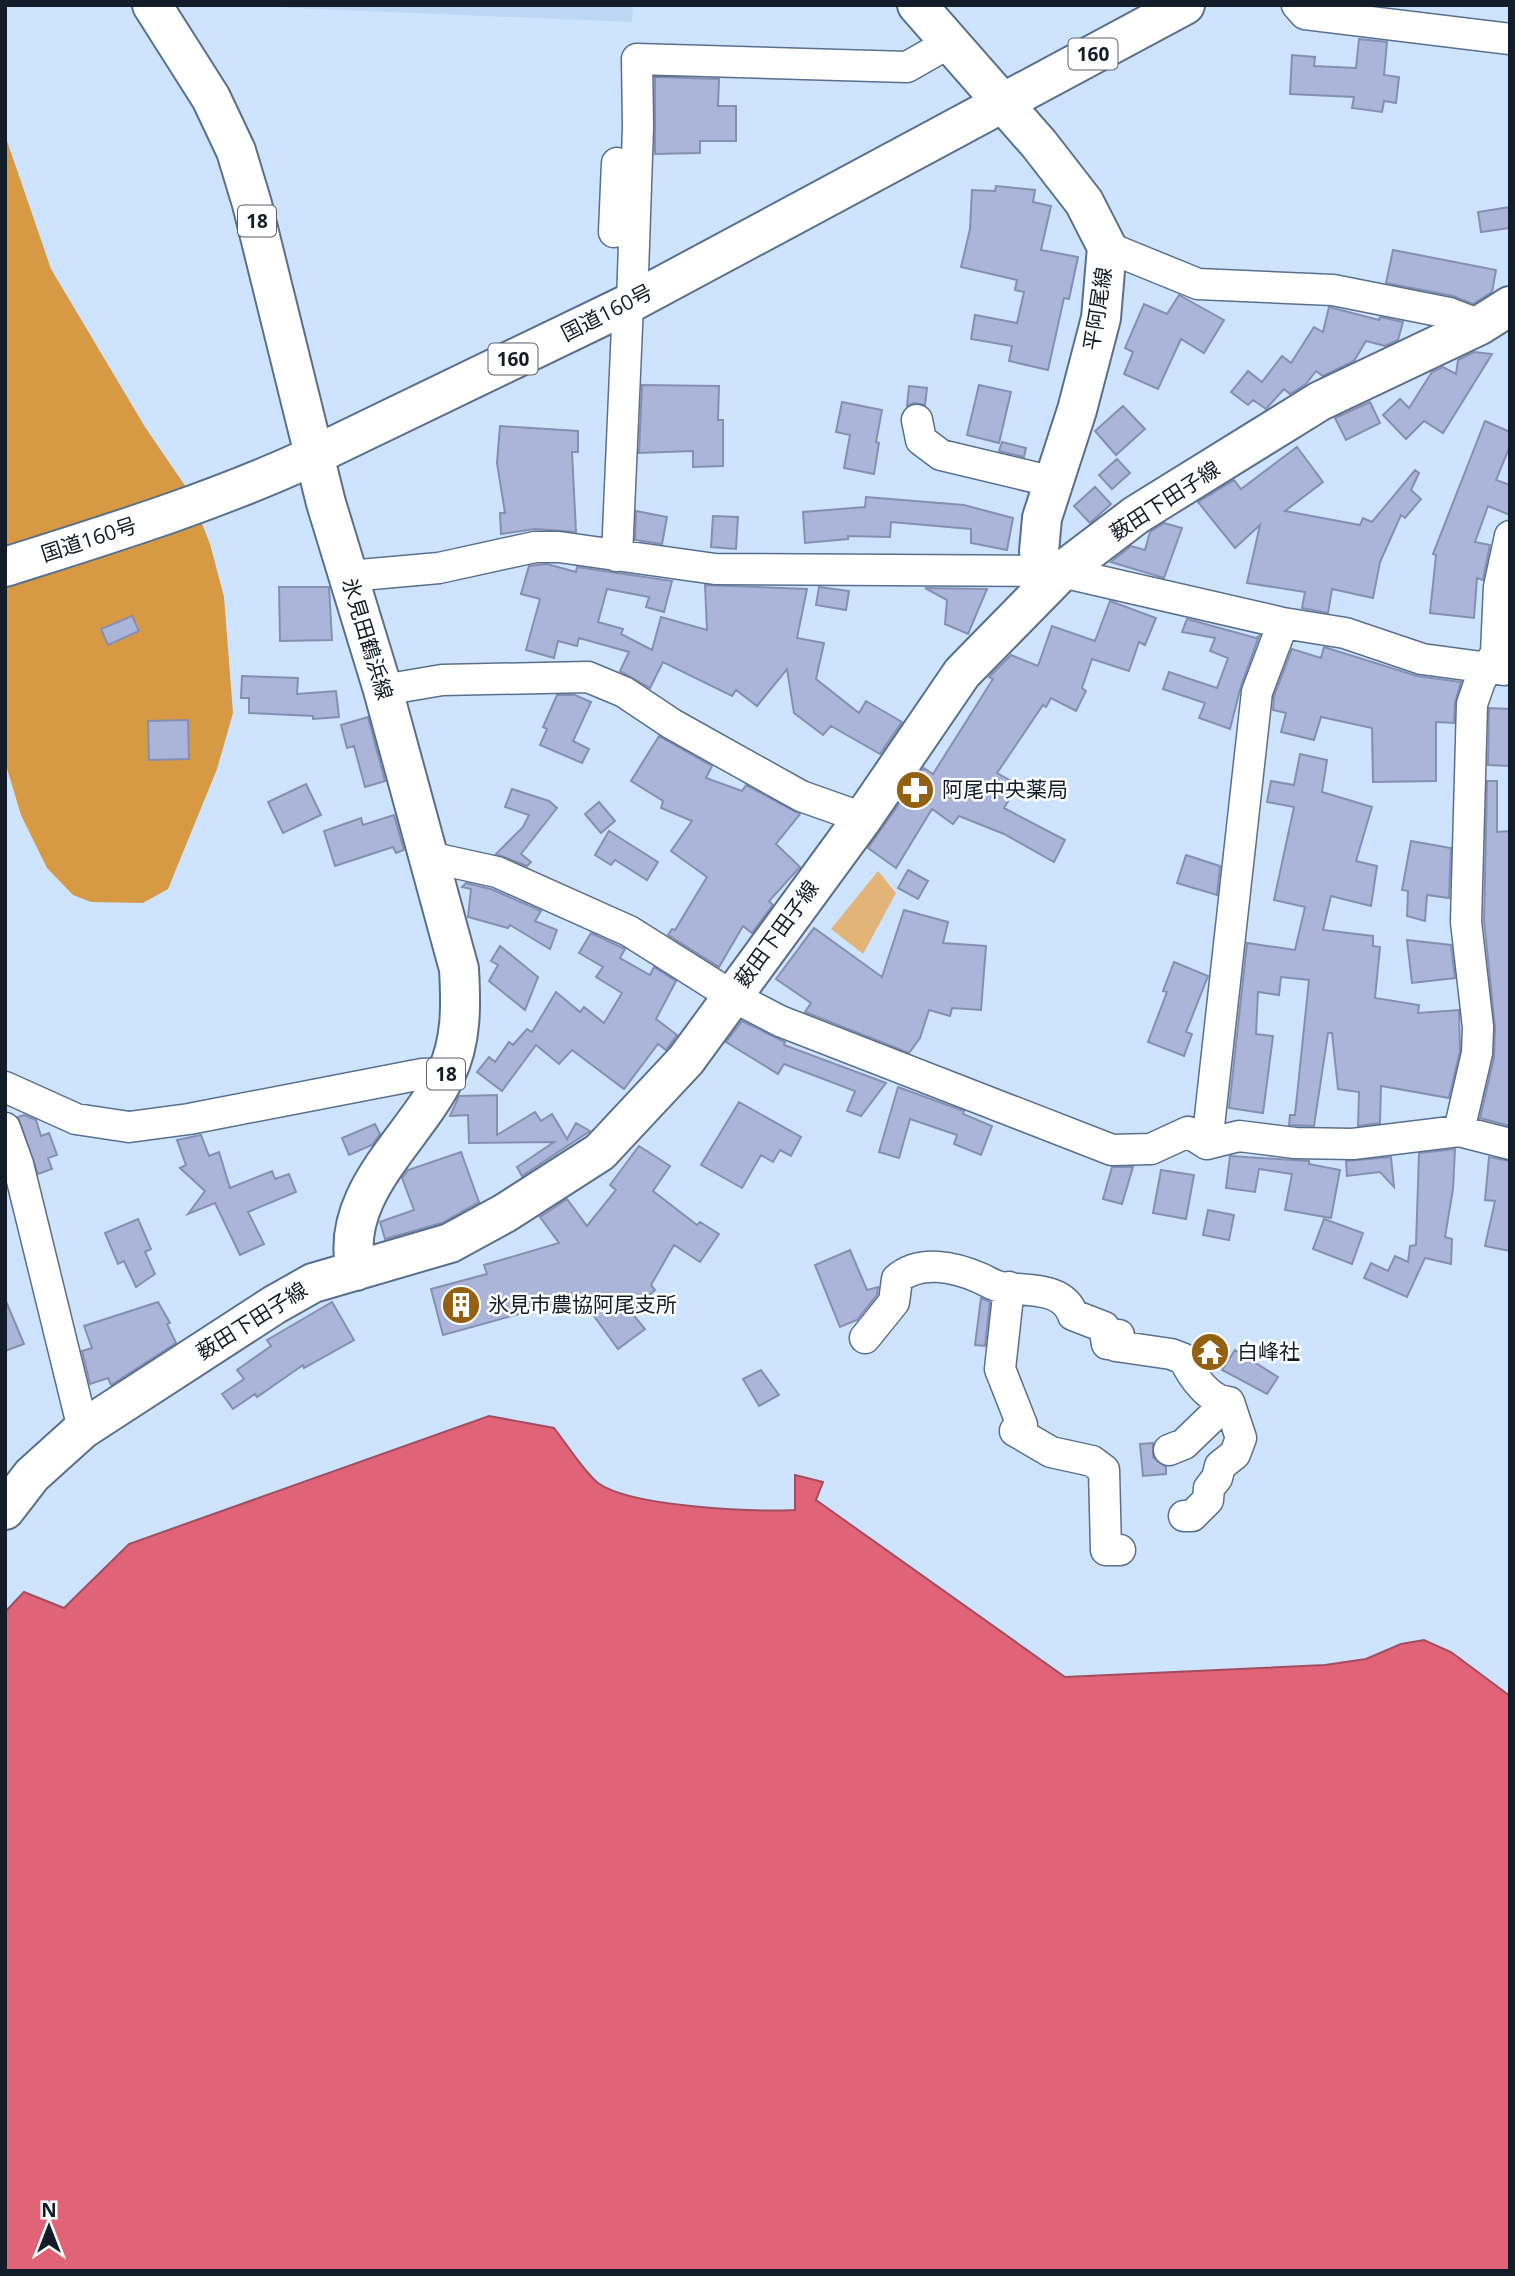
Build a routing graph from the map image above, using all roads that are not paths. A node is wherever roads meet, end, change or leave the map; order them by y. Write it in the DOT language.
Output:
graph roads {
  1 [pos="152,5"];
  2 [pos="917,5"];
  3 [pos="1185,5"];
  4 [pos="1297,5"];
  5 [pos="1510,39"];
  6 [pos="949,43"];
  7 [pos="637,82"];
  8 [pos="1000,103"];
  9 [pos="614,232"];
  10 [pos="1107,247"];
  11 [pos="630,303"];
  12 [pos="1495,315"];
  13 [pos="610,357"];
  14 [pos="917,420"];
  15 [pos="313,456"];
  16 [pos="620,481"];
  17 [pos="1054,482"];
  18 [pos="1510,536"];
  19 [pos="617,556"];
  20 [pos="5,567"];
  21 [pos="1052,571"];
  22 [pos="349,576"];
  23 [pos="1283,623"];
  24 [pos="1499,670"];
  25 [pos="383,690"];
  26 [pos="863,818"];
  27 [pos="429,858"];
  28 [pos="732,996"];
  29 [pos="446,1073"];
  30 [pos="5,1087"];
  31 [pos="5,1128"];
  32 [pos="1459,1131"];
  33 [pos="1207,1144"];
  34 [pos="1510,1144"];
  35 [pos="356,1271"];
  36 [pos="1009,1287"];
  37 [pos="865,1338"];
  38 [pos="1212,1416"];
  39 [pos="83,1429"];
  40 [pos="1169,1450"];
  41 [pos="5,1510"];
  42 [pos="1184,1516"];
  43 [pos="1120,1550"];
  1 -- 15 [label="main road, 氷見田鶴浜線 / 18"];
  2 -- 6 [label="main road, 平阿尾線"];
  3 -- 8 [label="main road, 国道160号 / 160"];
  4 -- 5 [label="street"];
  6 -- 7 [label="street"];
  6 -- 8 [label="main road, 平阿尾線"];
  7 -- 9 [label="street"];
  7 -- 11 [label="street"];
  8 -- 10 [label="main road, 平阿尾線"];
  8 -- 11 [label="main road, 国道160号 / 160"];
  10 -- 12 [label="street"];
  10 -- 17 [label="main road, 平阿尾線"];
  11 -- 15 [label="main road, 国道160号 / 160"];
  11 -- 16 [label="street"];
  12 -- 21 [label="main road, 薮田下田子線"];
  13 -- 16 [label="street"];
  14 -- 17 [label="street"];
  15 -- 20 [label="main road, 国道160号 / 160"];
  15 -- 22 [label="main road, 氷見田鶴浜線 / 18"];
  16 -- 19 [label="street"];
  17 -- 21 [label="main road, 平阿尾線"];
  18 -- 24 [label="street"];
  19 -- 21 [label="street"];
  19 -- 22 [label="street"];
  21 -- 23 [label="street"];
  21 -- 26 [label="main road, 薮田下田子線"];
  22 -- 25 [label="main road, 氷見田鶴浜線 / 18"];
  23 -- 24 [label="street"];
  23 -- 33 [label="street"];
  24 -- 32 [label="street"];
  25 -- 26 [label="street"];
  25 -- 27 [label="main road, 氷見田鶴浜線 / 18"];
  26 -- 28 [label="main road, 薮田下田子線"];
  27 -- 28 [label="street"];
  27 -- 29 [label="main road, 氷見田鶴浜線 / 18"];
  28 -- 33 [label="street"];
  28 -- 35 [label="main road, 薮田下田子線"];
  29 -- 30 [label="street"];
  29 -- 35 [label="main road, 氷見田鶴浜線 / 18"];
  31 -- 39 [label="street"];
  32 -- 33 [label="street"];
  32 -- 34 [label="street"];
  35 -- 39 [label="main road, 薮田下田子線"];
  36 -- 37 [label="street"];
  36 -- 42 [label="street"];
  36 -- 43 [label="street"];
  38 -- 40 [label="street"];
  39 -- 41 [label="main road, 薮田下田子線"];
}
